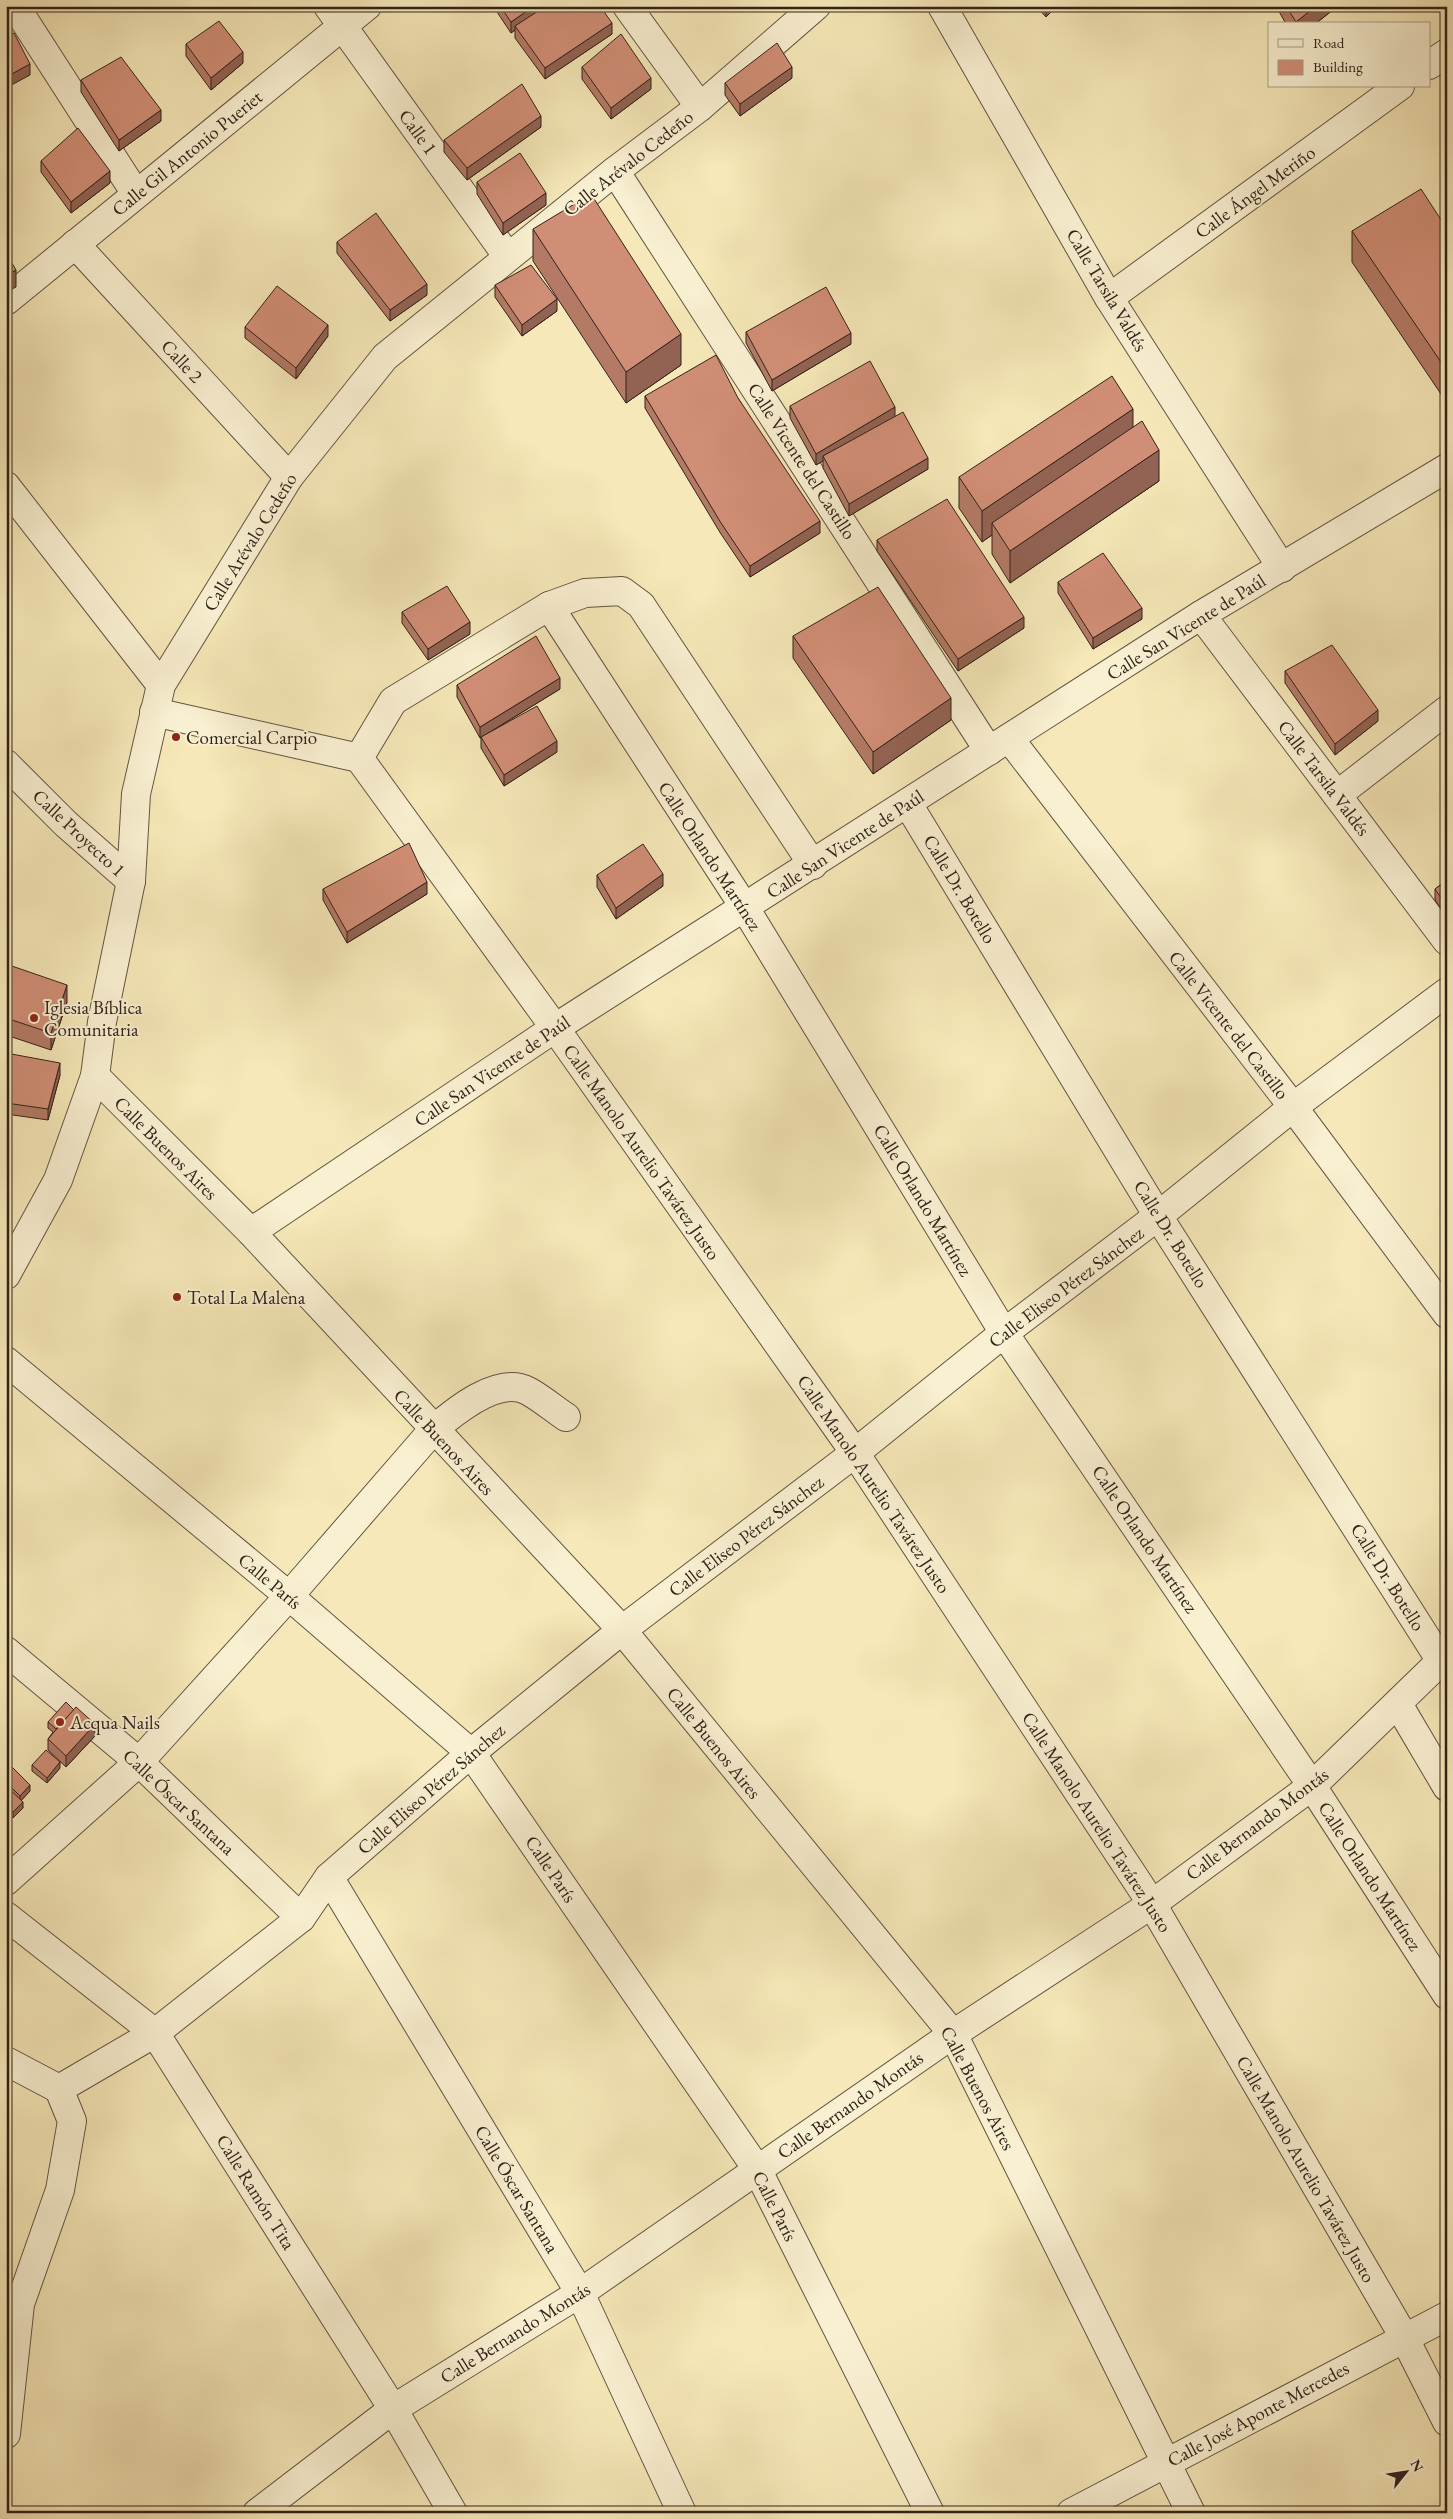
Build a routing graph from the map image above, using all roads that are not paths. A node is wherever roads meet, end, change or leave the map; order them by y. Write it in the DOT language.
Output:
graph roads {
  1 [pos="16,6"];
  2 [pos="367,6"];
  3 [pos="627,6"];
  4 [pos="816,6"];
  5 [pos="942,6"];
  6 [pos="335,16"];
  7 [pos="1447,53"];
  8 [pos="1430,64"];
  9 [pos="1397,88"];
  10 [pos="700,107"];
  11 [pos="614,171"];
  12 [pos="136,194"];
  13 [pos="75,244"];
  14 [pos="508,257"];
  15 [pos="1109,298"];
  16 [pos="6,301"];
  17 [pos="1447,468"];
  18 [pos="289,478"];
  19 [pos="6,486"];
  20 [pos="1282,568"];
  21 [pos="549,606"];
  22 [pos="1201,614"];
  23 [pos="161,685"];
  24 [pos="1447,710"];
  25 [pos="154,712"];
  26 [pos="999,745"];
  27 [pos="359,758"];
  28 [pos="6,764"];
  29 [pos="1337,795"];
  30 [pos="908,804"];
  31 [pos="813,865"];
  32 [pos="131,881"];
  33 [pos="745,908"];
  34 [pos="1447,941"];
  35 [pos="1447,992"];
  36 [pos="555,1028"];
  37 [pos="95,1076"];
  38 [pos="1292,1107"];
  39 [pos="1158,1216"];
  40 [pos="251,1232"];
  41 [pos="6,1275"];
  42 [pos="1447,1314"];
  43 [pos="1004,1333"];
  44 [pos="6,1361"];
  45 [pos="566,1417"];
  46 [pos="433,1430"];
  47 [pos="855,1453"];
  48 [pos="289,1596"];
  49 [pos="622,1630"];
  50 [pos="6,1651"];
  51 [pos="1444,1658"];
  52 [pos="1398,1704"];
  53 [pos="472,1752"];
  54 [pos="139,1762"];
  55 [pos="1312,1786"];
  56 [pos="1447,1787"];
  57 [pos="329,1877"];
  58 [pos="6,1881"];
  59 [pos="1152,1904"];
  60 [pos="6,1916"];
  61 [pos="301,1918"];
  62 [pos="1447,1995"];
  63 [pos="155,2033"];
  64 [pos="953,2034"];
  65 [pos="6,2061"];
  66 [pos="59,2089"];
  67 [pos="757,2169"];
  68 [pos="580,2293"];
  69 [pos="13,2300"];
  70 [pos="1447,2316"];
  71 [pos="1404,2337"];
  72 [pos="393,2409"];
  73 [pos="1447,2422"];
  74 [pos="6,2434"];
  75 [pos="1166,2462"];
  76 [pos="257,2513"];
  77 [pos="453,2513"];
  78 [pos="682,2513"];
  79 [pos="930,2513"];
  80 [pos="1071,2513"];
  81 [pos="1191,2513"];
  1 -- 12 [label="street"];
  2 -- 6 [label="street, Calle Gil Antonio Pueriet"];
  3 -- 10 [label="street"];
  4 -- 10 [label="street, Calle Arévalo Cedeño"];
  5 -- 15 [label="street, Calle Tarsila Valdés"];
  6 -- 12 [label="street, Calle Gil Antonio Pueriet"];
  6 -- 14 [label="street, Calle 1"];
  7 -- 8 [label="street"];
  9 -- 15 [label="street, Calle Ángel Meriño"];
  10 -- 11 [label="street, Calle Arévalo Cedeño"];
  11 -- 14 [label="street, Calle Arévalo Cedeño"];
  11 -- 26 [label="street, Calle Vicente del Castillo"];
  12 -- 13 [label="street, Calle Gil Antonio Pueriet"];
  13 -- 16 [label="street, Calle Gil Antonio Pueriet"];
  13 -- 18 [label="street, Calle 2"];
  14 -- 18 [label="street, Calle Arévalo Cedeño"];
  15 -- 20 [label="street, Calle Tarsila Valdés"];
  17 -- 20 [label="street, Calle San Vicente de Paúl"];
  18 -- 23 [label="street, Calle Arévalo Cedeño"];
  19 -- 23 [label="street"];
  20 -- 22 [label="street, Calle San Vicente de Paúl"];
  21 -- 27 [label="street"];
  21 -- 31 [label="street"];
  21 -- 33 [label="street, Calle Orlando Martínez"];
  22 -- 26 [label="street, Calle San Vicente de Paúl"];
  22 -- 29 [label="street, Calle Tarsila Valdés"];
  23 -- 25 [label="street, Calle Arévalo Cedeño"];
  24 -- 29 [label="street"];
  25 -- 27 [label="street"];
  25 -- 32 [label="street, Calle Arévalo Cedeño"];
  26 -- 30 [label="street, Calle San Vicente de Paúl"];
  26 -- 38 [label="street, Calle Vicente del Castillo"];
  27 -- 36 [label="street, Calle Manolo Aurelio Tavárez Justo"];
  28 -- 32 [label="street, Calle Proyecto 1"];
  29 -- 34 [label="street, Calle Tarsila Valdés"];
  30 -- 31 [label="street, Calle San Vicente de Paúl"];
  30 -- 39 [label="street, Calle Dr. Botello"];
  31 -- 33 [label="street, Calle San Vicente de Paúl"];
  32 -- 37 [label="street, Calle Arévalo Cedeño"];
  33 -- 36 [label="street, Calle San Vicente de Paúl"];
  33 -- 43 [label="street, Calle Orlando Martínez"];
  35 -- 38 [label="street, Calle Eliseo Pérez Sánchez"];
  36 -- 40 [label="street, Calle San Vicente de Paúl"];
  36 -- 47 [label="street, Calle Manolo Aurelio Tavárez Justo"];
  37 -- 40 [label="street, Calle Buenos Aires"];
  37 -- 41 [label="street, Calle Arévalo Cedeño"];
  38 -- 39 [label="street, Calle Eliseo Pérez Sánchez"];
  38 -- 42 [label="street, Calle Vicente del Castillo"];
  39 -- 43 [label="street, Calle Eliseo Pérez Sánchez"];
  39 -- 51 [label="street, Calle Dr. Botello"];
  40 -- 46 [label="street, Calle Buenos Aires"];
  43 -- 47 [label="street, Calle Eliseo Pérez Sánchez"];
  43 -- 55 [label="street, Calle Orlando Martínez"];
  44 -- 48 [label="street, Calle París"];
  45 -- 46 [label="street"];
  46 -- 48 [label="street"];
  46 -- 49 [label="street, Calle Buenos Aires"];
  47 -- 49 [label="street, Calle Eliseo Pérez Sánchez"];
  47 -- 59 [label="street, Calle Manolo Aurelio Tavárez Justo"];
  48 -- 53 [label="street, Calle París"];
  48 -- 54 [label="street"];
  49 -- 53 [label="street, Calle Eliseo Pérez Sánchez"];
  49 -- 64 [label="street, Calle Buenos Aires"];
  50 -- 54 [label="street, Calle Óscar Santana"];
  51 -- 52 [label="street, Calle Bernando Montás"];
  52 -- 55 [label="street, Calle Bernando Montás"];
  52 -- 56 [label="street"];
  53 -- 57 [label="street, Calle Eliseo Pérez Sánchez"];
  53 -- 67 [label="street, Calle París"];
  54 -- 58 [label="street"];
  54 -- 61 [label="street, Calle Óscar Santana"];
  55 -- 59 [label="street, Calle Bernando Montás"];
  55 -- 62 [label="street, Calle Orlando Martínez"];
  57 -- 61 [label="street, Calle Eliseo Pérez Sánchez"];
  57 -- 68 [label="street, Calle Óscar Santana"];
  59 -- 64 [label="street, Calle Bernando Montás"];
  59 -- 71 [label="street, Calle Manolo Aurelio Tavárez Justo"];
  60 -- 63 [label="street, Calle Ramón Tita"];
  61 -- 63 [label="street, Calle Eliseo Pérez Sánchez"];
  63 -- 66 [label="street, Calle Eliseo Pérez Sánchez"];
  63 -- 72 [label="street, Calle Ramón Tita"];
  64 -- 67 [label="street, Calle Bernando Montás"];
  64 -- 75 [label="street, Calle Buenos Aires"];
  65 -- 66 [label="street"];
  66 -- 69 [label="street"];
  67 -- 68 [label="street, Calle Bernando Montás"];
  67 -- 79 [label="street, Calle París"];
  68 -- 72 [label="street, Calle Bernando Montás"];
  68 -- 78 [label="street, Calle Óscar Santana"];
  69 -- 74 [label="street"];
  70 -- 71 [label="street, Calle José Aponte Mercedes"];
  71 -- 73 [label="street, Calle Manolo Aurelio Tavárez Justo"];
  71 -- 75 [label="street, Calle José Aponte Mercedes"];
  72 -- 76 [label="street, Calle Bernando Montás"];
  72 -- 77 [label="street, Calle Ramón Tita"];
  75 -- 80 [label="street, Calle José Aponte Mercedes"];
  75 -- 81 [label="street, Calle Buenos Aires"];
}
